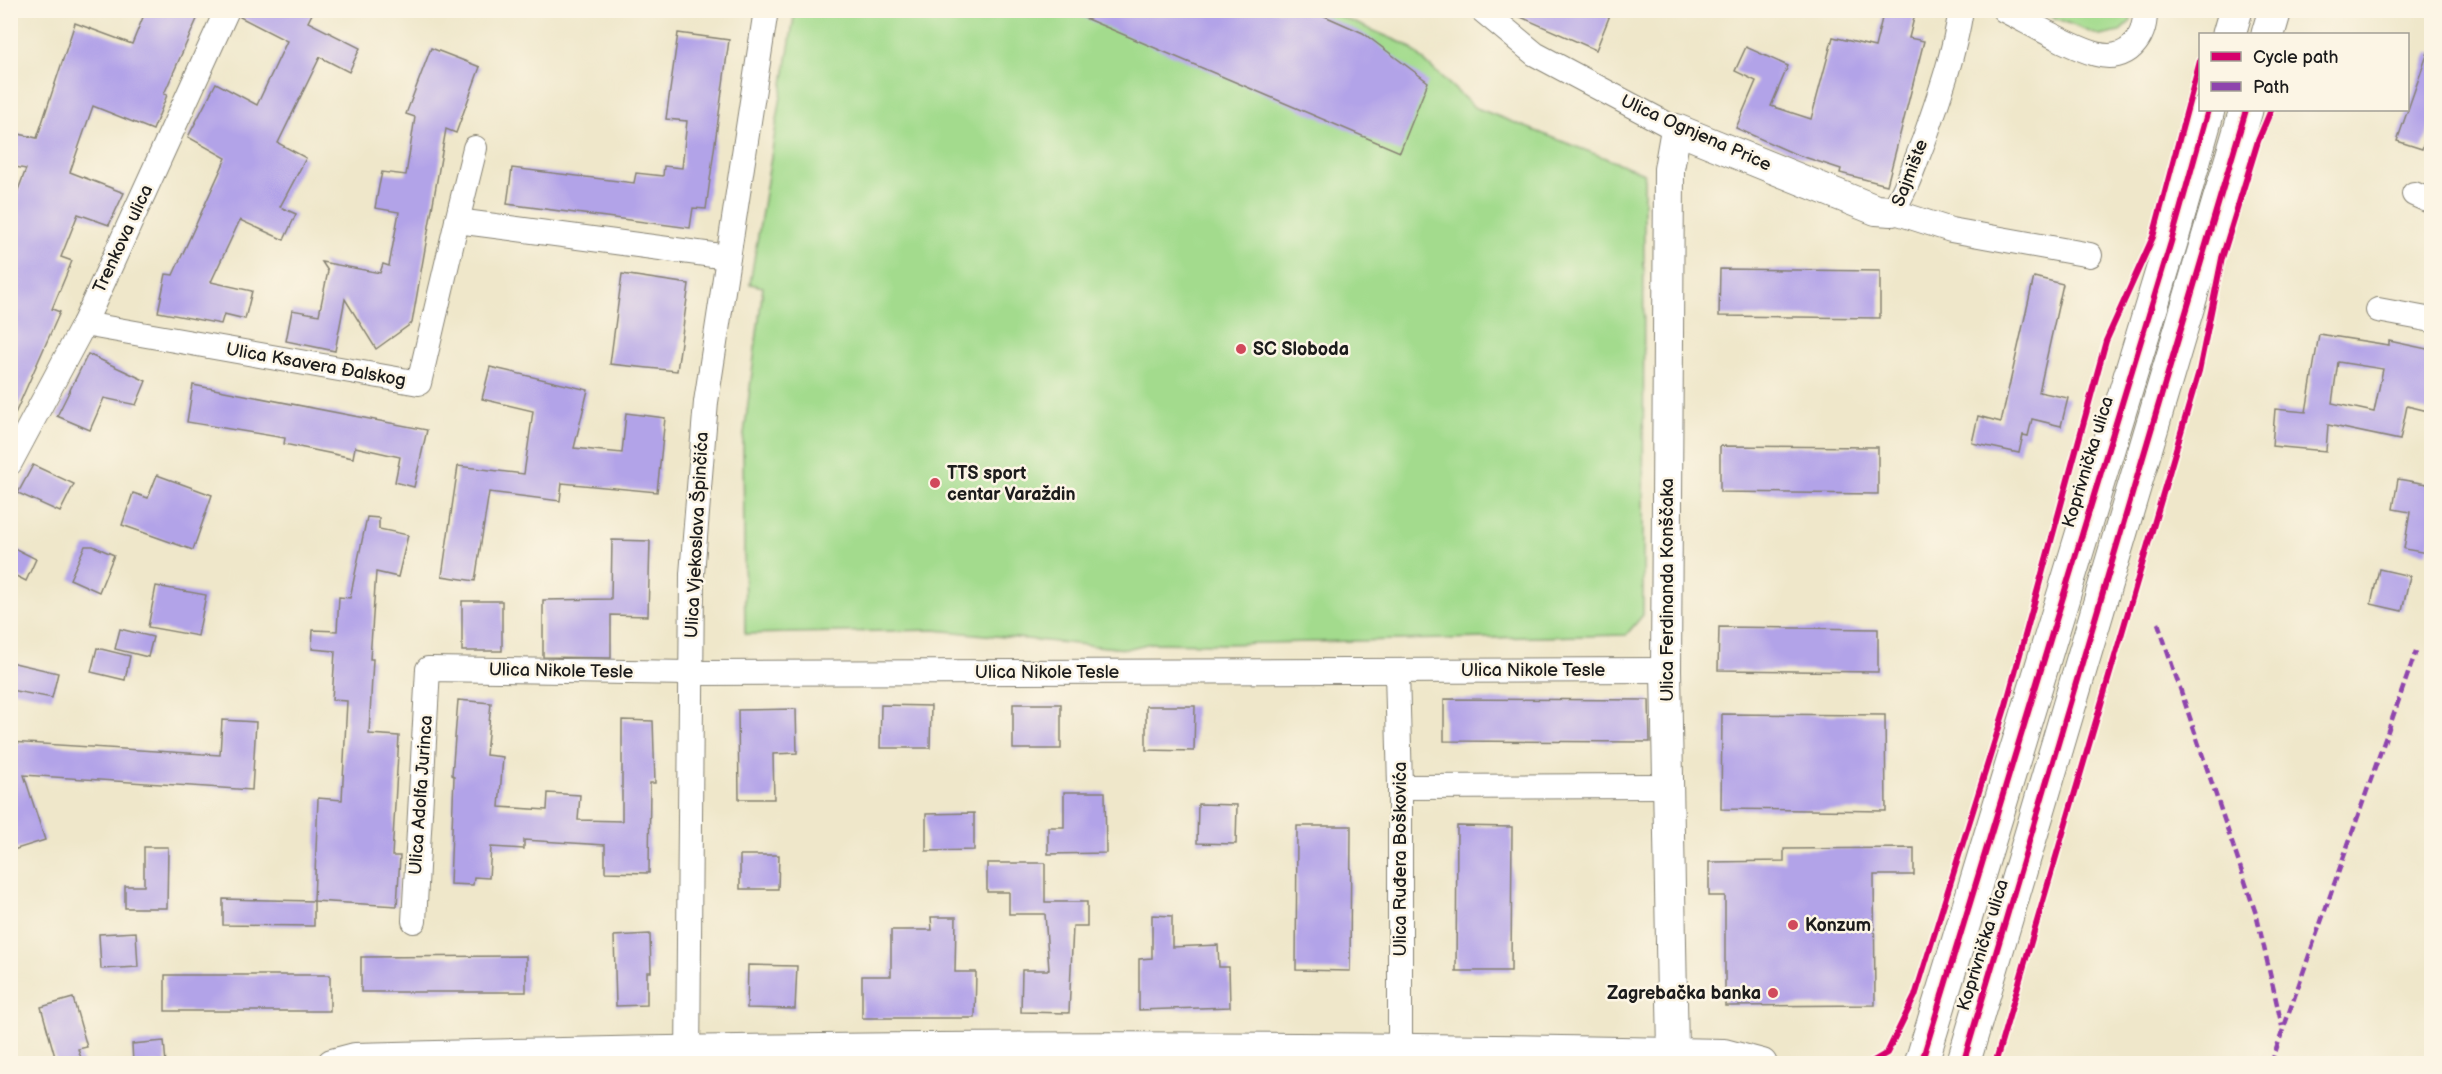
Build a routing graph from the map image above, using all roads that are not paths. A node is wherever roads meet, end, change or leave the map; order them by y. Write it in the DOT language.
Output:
graph roads {
  1 [pos="227,10"];
  2 [pos="765,10"];
  3 [pos="1482,10"];
  4 [pos="1961,10"];
  5 [pos="2004,10"];
  6 [pos="2145,10"];
  7 [pos="2236,10"];
  8 [pos="2275,10"];
  9 [pos="2229,33"];
  10 [pos="2268,33"];
  11 [pos="2206,117"];
  12 [pos="2242,122"];
  13 [pos="1677,129"];
  14 [pos="475,148"];
  15 [pos="1892,211"];
  16 [pos="457,221"];
  17 [pos="2090,255"];
  18 [pos="728,257"];
  19 [pos="2378,310"];
  20 [pos="2432,320"];
  21 [pos="84,324"];
  22 [pos="10,463"];
  23 [pos="428,669"];
  24 [pos="1666,670"];
  25 [pos="1397,671"];
  26 [pos="690,673"];
  27 [pos="1669,786"];
  28 [pos="1400,787"];
  29 [pos="414,921"];
  30 [pos="688,1056"];
  31 [pos="1186,1056"];
  32 [pos="1400,1056"];
  33 [pos="1680,1060"];
  34 [pos="332,1064"];
  35 [pos="1762,1064"];
  36 [pos="1921,1064"];
  37 [pos="1963,1064"];
  1 -- 21 [label="street, Trenkova ulica"];
  2 -- 18 [label="street, Ulica Vjekoslava Špinčića"];
  3 -- 13 [label="street, Ulica Ognjena Price"];
  4 -- 15 [label="street, Sajmište"];
  5 -- 6 [label="street"];
  7 -- 9 [label="main road"];
  8 -- 10 [label="main road"];
  11 -- 36 [label="main road, Koprivnička ulica"];
  12 -- 37 [label="main road, Koprivnička ulica"];
  13 -- 15 [label="street, Ulica Ognjena Price"];
  13 -- 24 [label="street, Ulica Ferdinanda Konščaka"];
  14 -- 16 [label="street, Ulica Ksavera Đalskog"];
  15 -- 17 [label="street, Sajmište"];
  16 -- 18 [label="street"];
  16 -- 21 [label="street, Ulica Ksavera Đalskog"];
  18 -- 26 [label="street, Ulica Vjekoslava Špinčića"];
  19 -- 20 [label="street"];
  21 -- 22 [label="street, Trenkova ulica"];
  23 -- 26 [label="street, Ulica Nikole Tesle"];
  23 -- 29 [label="street, Ulica Adolfa Jurinca"];
  24 -- 25 [label="street, Ulica Nikole Tesle"];
  24 -- 27 [label="street, Ulica Ferdinanda Konščaka"];
  25 -- 26 [label="street, Ulica Nikole Tesle"];
  25 -- 28 [label="street, Ulica Ruđera Boškovića"];
  26 -- 30 [label="street, Ulica Vjekoslava Špinčića"];
  27 -- 28 [label="street"];
  27 -- 33 [label="street, Ulica Ferdinanda Konščaka"];
  28 -- 32 [label="street, Ulica Ruđera Boškovića"];
  30 -- 31 [label="street"];
  30 -- 34 [label="street"];
  31 -- 32 [label="street"];
  32 -- 33 [label="street"];
  33 -- 35 [label="street"];
}
